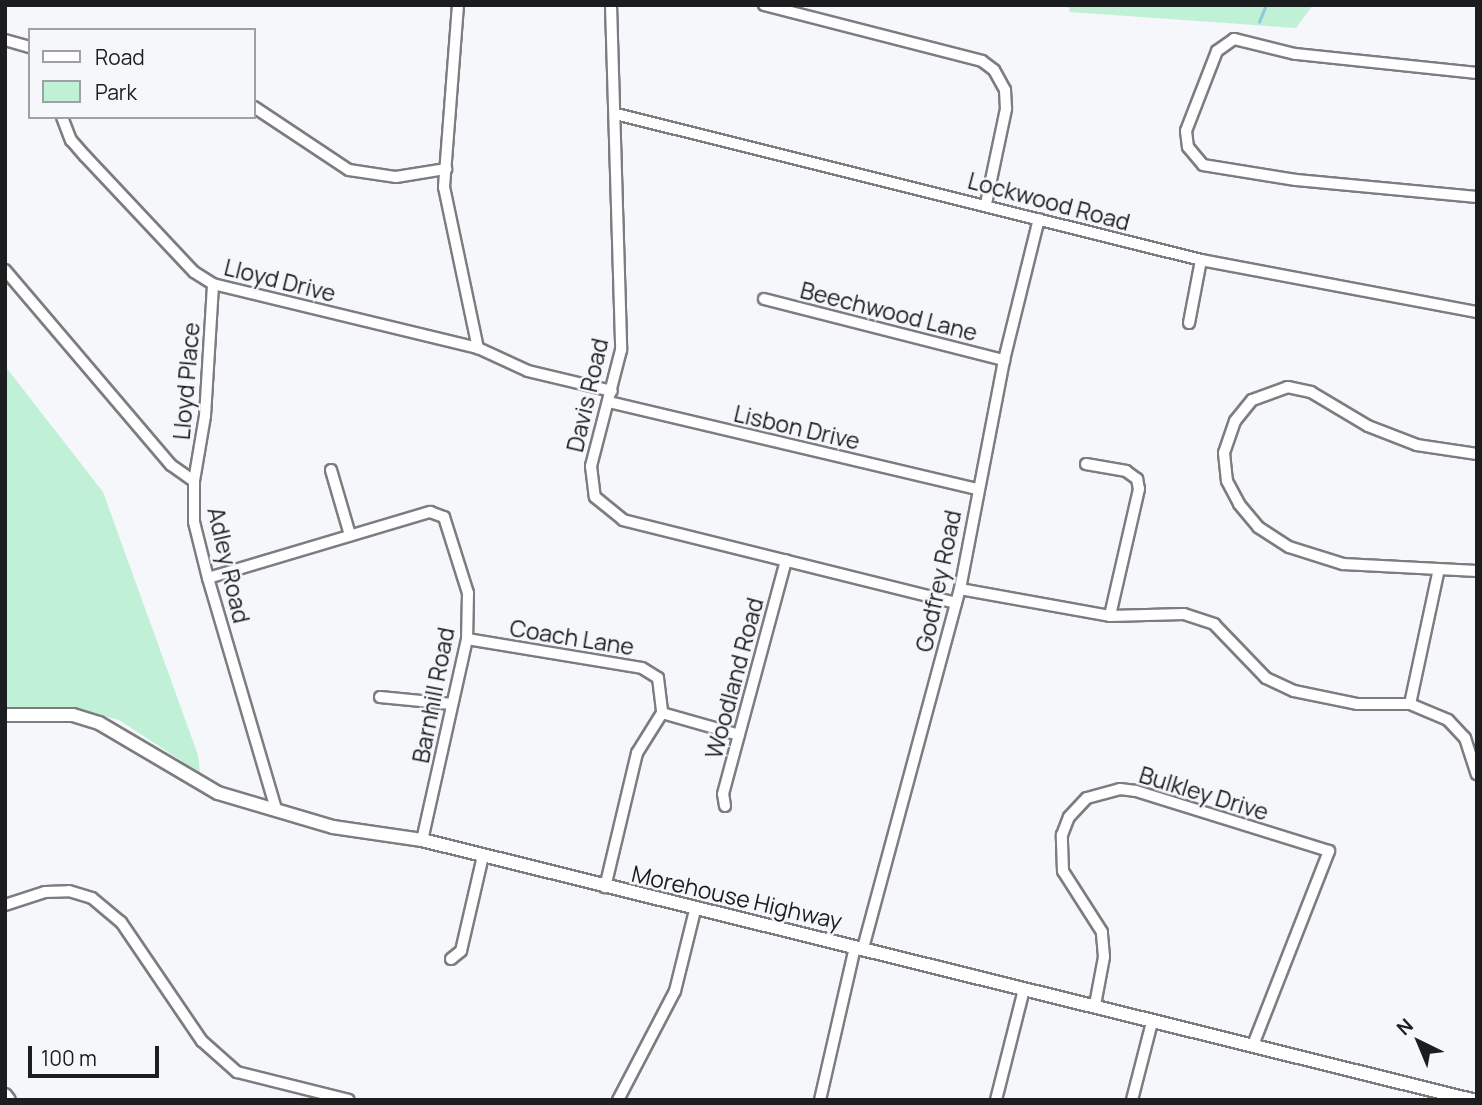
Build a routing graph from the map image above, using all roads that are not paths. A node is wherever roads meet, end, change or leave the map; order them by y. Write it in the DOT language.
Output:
graph roads {
  1 [pos="458,5"];
  2 [pos="611,5"];
  3 [pos="764,5"];
  4 [pos="5,40"];
  5 [pos="28,46"];
  6 [pos="1477,73"];
  7 [pos="256,108"];
  8 [pos="616,114"];
  9 [pos="63,119"];
  10 [pos="446,169"];
  11 [pos="1477,197"];
  12 [pos="986,204"];
  13 [pos="1039,219"];
  14 [pos="1201,260"];
  15 [pos="5,270"];
  16 [pos="213,285"];
  17 [pos="764,299"];
  18 [pos="1477,312"];
  19 [pos="1189,323"];
  20 [pos="478,348"];
  21 [pos="1004,360"];
  22 [pos="610,396"];
  23 [pos="1477,454"];
  24 [pos="1086,464"];
  25 [pos="331,470"];
  26 [pos="194,481"];
  27 [pos="977,488"];
  28 [pos="350,535"];
  29 [pos="786,560"];
  30 [pos="1439,569"];
  31 [pos="1477,571"];
  32 [pos="208,578"];
  33 [pos="960,589"];
  34 [pos="956,603"];
  35 [pos="1110,617"];
  36 [pos="467,639"];
  37 [pos="380,697"];
  38 [pos="452,704"];
  39 [pos="1410,704"];
  40 [pos="662,713"];
  41 [pos="5,715"];
  42 [pos="739,735"];
  43 [pos="1477,774"];
  44 [pos="725,806"];
  45 [pos="276,809"];
  46 [pos="422,840"];
  47 [pos="483,856"];
  48 [pos="605,887"];
  49 [pos="5,905"];
  50 [pos="695,910"];
  51 [pos="859,948"];
  52 [pos="451,959"];
  53 [pos="1024,989"];
  54 [pos="1095,1005"];
  55 [pos="1152,1022"];
  56 [pos="1253,1045"];
  57 [pos="5,1095"];
  58 [pos="9,1100"];
  59 [pos="349,1100"];
  60 [pos="618,1100"];
  61 [pos="820,1100"];
  62 [pos="996,1100"];
  63 [pos="1132,1100"];
  64 [pos="1472,1100"];
  1 -- 10 [label="street"];
  2 -- 8 [label="street, Davis Road"];
  3 -- 12 [label="street"];
  4 -- 5 [label="street"];
  6 -- 11 [label="street"];
  7 -- 10 [label="street"];
  8 -- 12 [label="street, Lockwood Road"];
  8 -- 22 [label="street, Davis Road"];
  9 -- 16 [label="street, Lloyd Drive"];
  10 -- 20 [label="street"];
  12 -- 13 [label="street, Lockwood Road"];
  13 -- 14 [label="street, Lockwood Road"];
  13 -- 21 [label="street, Godfrey Road"];
  14 -- 18 [label="street, Lockwood Road"];
  14 -- 19 [label="street"];
  15 -- 26 [label="street, Adley Road"];
  16 -- 20 [label="street, Lloyd Drive"];
  16 -- 26 [label="street, Lloyd Place"];
  17 -- 21 [label="street, Beechwood Lane"];
  20 -- 22 [label="street, Lloyd Drive"];
  21 -- 27 [label="street, Godfrey Road"];
  22 -- 27 [label="street, Lisbon Drive"];
  22 -- 29 [label="street, Davis Road"];
  23 -- 30 [label="street"];
  24 -- 35 [label="street"];
  25 -- 28 [label="street"];
  26 -- 32 [label="street, Adley Road"];
  27 -- 33 [label="street, Godfrey Road"];
  28 -- 32 [label="street"];
  28 -- 36 [label="street, Barnhill Road"];
  29 -- 34 [label="street, Davis Road"];
  29 -- 42 [label="street, Woodland Road"];
  30 -- 31 [label="street"];
  30 -- 39 [label="street"];
  32 -- 45 [label="street, Adley Road"];
  33 -- 34 [label="street, Godfrey Road"];
  33 -- 35 [label="street"];
  34 -- 51 [label="street, Godfrey Road"];
  35 -- 39 [label="street"];
  36 -- 38 [label="street, Barnhill Road"];
  36 -- 40 [label="street, Coach Lane"];
  37 -- 38 [label="street"];
  38 -- 46 [label="street, Barnhill Road"];
  39 -- 43 [label="street"];
  40 -- 42 [label="street"];
  40 -- 48 [label="street"];
  41 -- 45 [label="street, Morehouse Highway"];
  42 -- 44 [label="street, Woodland Road"];
  45 -- 46 [label="street, Morehouse Highway"];
  46 -- 47 [label="street, Morehouse Highway"];
  47 -- 48 [label="street, Morehouse Highway"];
  47 -- 52 [label="street"];
  48 -- 50 [label="street, Morehouse Highway"];
  49 -- 59 [label="street"];
  50 -- 51 [label="street, Morehouse Highway"];
  50 -- 60 [label="street"];
  51 -- 53 [label="street, Morehouse Highway"];
  51 -- 61 [label="street, Godfrey Road"];
  53 -- 54 [label="street, Morehouse Highway"];
  53 -- 62 [label="street"];
  54 -- 55 [label="street, Morehouse Highway"];
  54 -- 56 [label="street, Bulkley Drive"];
  55 -- 56 [label="street, Morehouse Highway"];
  55 -- 63 [label="street"];
  56 -- 64 [label="street, Morehouse Highway"];
  57 -- 58 [label="street"];
}
